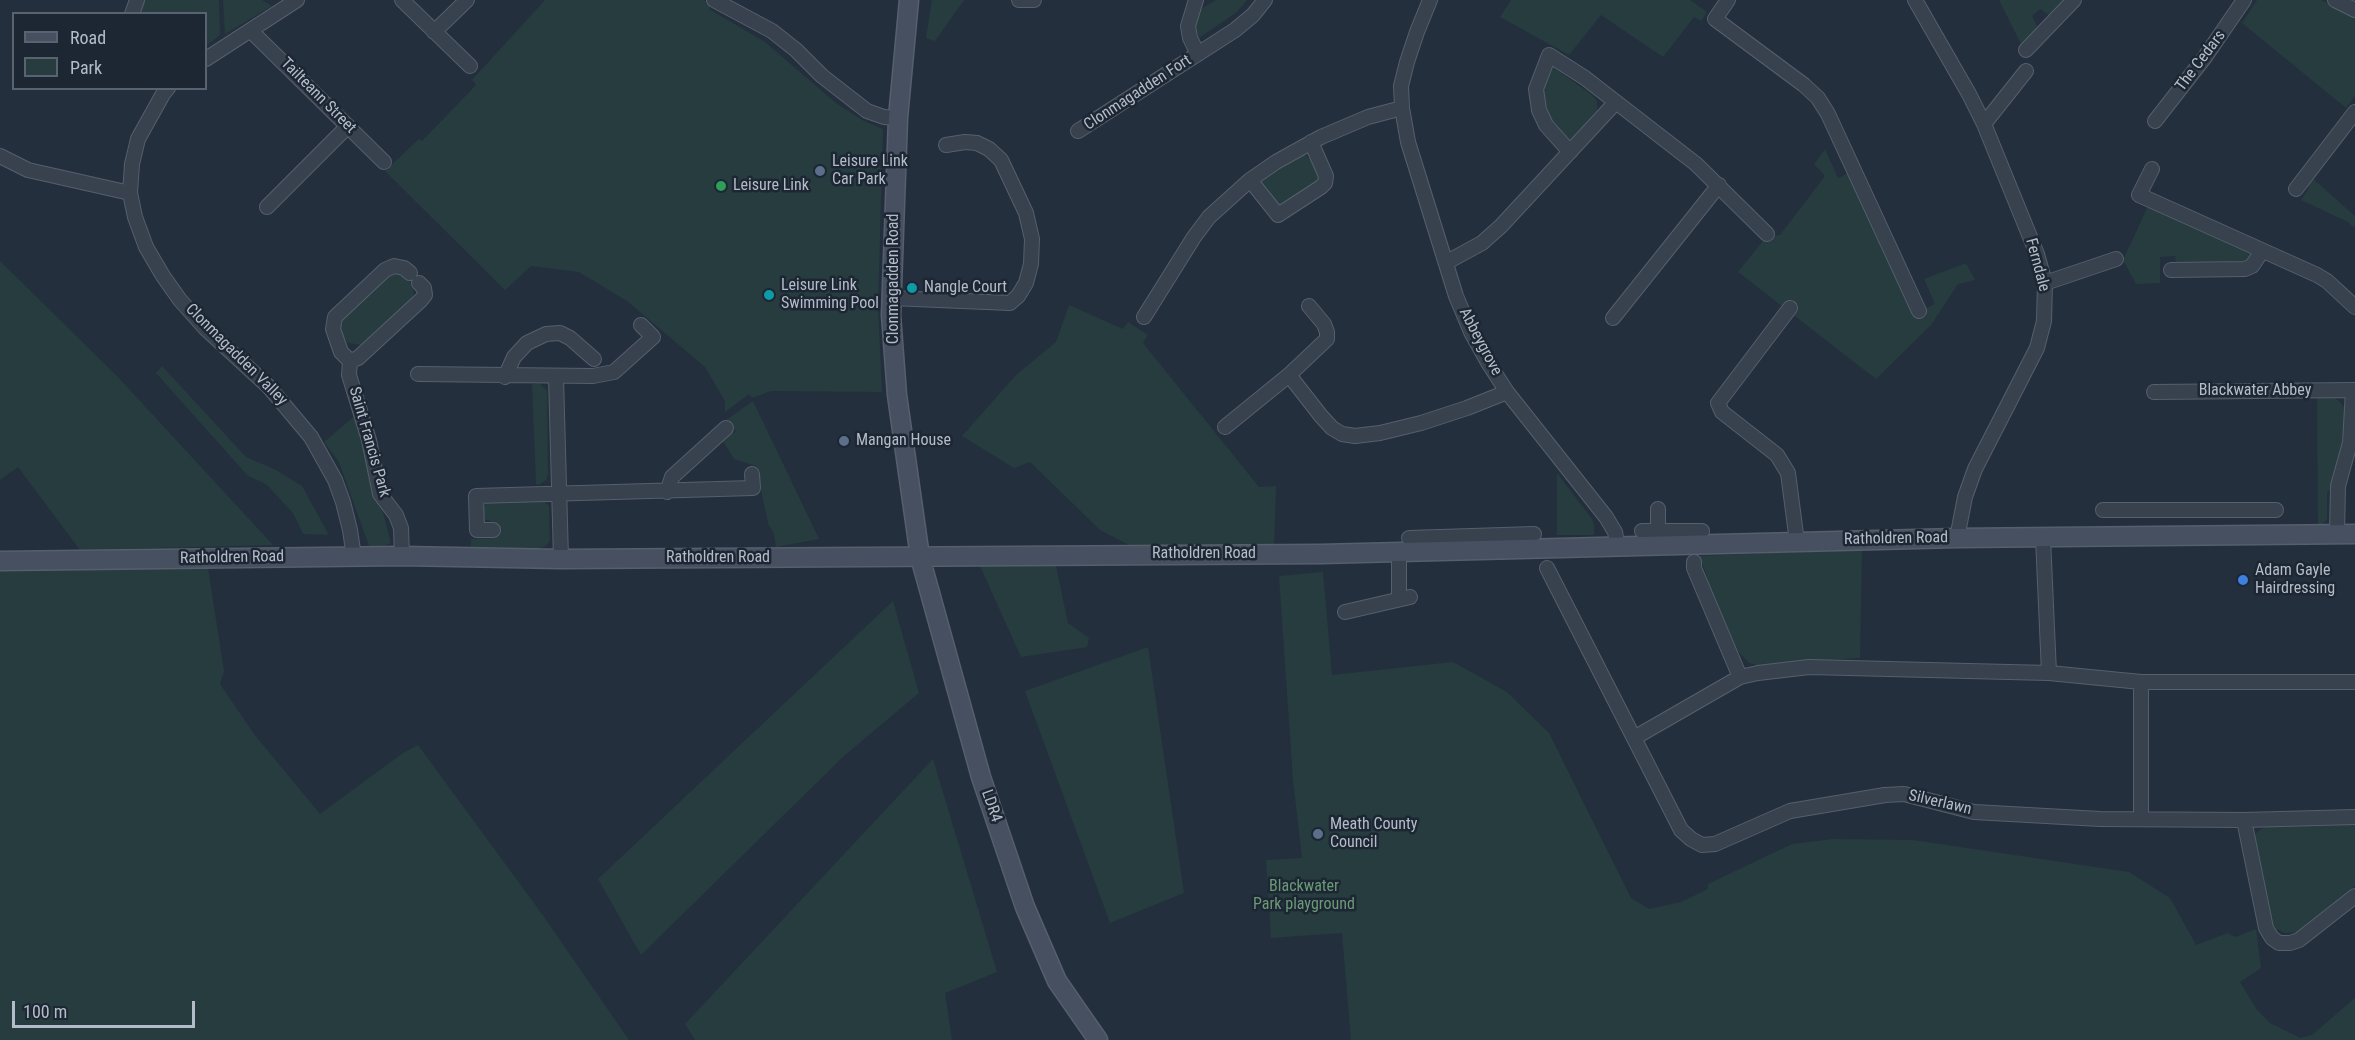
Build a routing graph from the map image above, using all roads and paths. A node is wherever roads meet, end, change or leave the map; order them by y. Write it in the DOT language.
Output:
graph roads {
  1 [pos="297,0"];
  2 [pos="402,0"];
  3 [pos="467,0"];
  4 [pos="714,0"];
  5 [pos="907,0"];
  6 [pos="1019,0"];
  7 [pos="1034,0"];
  8 [pos="1196,0"];
  9 [pos="1265,0"];
  10 [pos="1431,0"];
  11 [pos="1728,0"];
  12 [pos="1915,0"];
  13 [pos="2074,0"];
  14 [pos="2244,0"];
  15 [pos="2335,0"];
  16 [pos="2355,9"];
  17 [pos="251,31"];
  18 [pos="434,32"];
  19 [pos="2026,50"];
  20 [pos="1198,54"];
  21 [pos="207,58"];
  22 [pos="470,66"];
  23 [pos="2026,71"];
  24 [pos="163,90"];
  25 [pos="1616,102"];
  26 [pos="1401,108"];
  27 [pos="2355,112"];
  28 [pos="898,118"];
  29 [pos="2155,121"];
  30 [pos="1984,124"];
  31 [pos="348,126"];
  32 [pos="1078,131"];
  33 [pos="1311,142"];
  34 [pos="946,145"];
  35 [pos="1570,152"];
  36 [pos="0,156"];
  37 [pos="384,162"];
  38 [pos="2152,169"];
  39 [pos="1250,180"];
  40 [pos="1719,185"];
  41 [pos="2296,189"];
  42 [pos="130,193"];
  43 [pos="267,207"];
  44 [pos="1767,234"];
  45 [pos="2262,251"];
  46 [pos="2116,259"];
  47 [pos="1447,262"];
  48 [pos="2171,270"];
  49 [pos="2045,283"];
  50 [pos="891,298"];
  51 [pos="1308,306"];
  52 [pos="2355,307"];
  53 [pos="1790,308"];
  54 [pos="1920,311"];
  55 [pos="1144,317"];
  56 [pos="1613,318"];
  57 [pos="641,325"];
  58 [pos="594,360"];
  59 [pos="350,361"];
  60 [pos="418,374"];
  61 [pos="1289,375"];
  62 [pos="505,377"];
  63 [pos="556,377"];
  64 [pos="2354,390"];
  65 [pos="1507,392"];
  66 [pos="2154,392"];
  67 [pos="1225,427"];
  68 [pos="726,428"];
  69 [pos="752,474"];
  70 [pos="668,492"];
  71 [pos="560,493"];
  72 [pos="1658,509"];
  73 [pos="2103,510"];
  74 [pos="2276,510"];
  75 [pos="2195,511"];
  76 [pos="493,530"];
  77 [pos="1642,531"];
  78 [pos="1658,531"];
  79 [pos="1702,531"];
  80 [pos="1534,534"];
  81 [pos="2346,534"];
  82 [pos="2193,536"];
  83 [pos="1681,538"];
  84 [pos="1957,538"];
  85 [pos="2043,538"];
  86 [pos="1797,542"];
  87 [pos="1436,544"];
  88 [pos="1404,545"];
  89 [pos="1618,547"];
  90 [pos="402,556"];
  91 [pos="354,557"];
  92 [pos="920,557"];
  93 [pos="561,559"];
  94 [pos="0,561"];
  95 [pos="1694,562"];
  96 [pos="1547,568"];
  97 [pos="1345,612"];
  98 [pos="2049,673"];
  99 [pos="1740,677"];
  100 [pos="2141,682"];
  101 [pos="2355,682"];
  102 [pos="1634,738"];
  103 [pos="2355,817"];
  104 [pos="2141,819"];
  105 [pos="2244,820"];
  106 [pos="2355,896"];
  107 [pos="1098,1040"];
  1 -- 17 [label="street"];
  2 -- 18 [label="street"];
  3 -- 18 [label="street"];
  4 -- 28 [label="street"];
  5 -- 28 [label="street, Clonmagadden Road"];
  6 -- 7 [label="street"];
  8 -- 20 [label="street, Clonmagadden Fort"];
  9 -- 20 [label="street, Clonmagadden Fort"];
  10 -- 26 [label="street, Abbeygrove"];
  11 -- 54 [label="street"];
  12 -- 30 [label="street, Ferndale"];
  13 -- 19 [label="street"];
  14 -- 29 [label="street, The Cedars"];
  15 -- 16 [label="street"];
  17 -- 21 [label="street"];
  17 -- 31 [label="street, Tailteann Street"];
  18 -- 22 [label="street"];
  20 -- 32 [label="street, Clonmagadden Fort"];
  23 -- 30 [label="street"];
  24 -- 42 [label="street, Clonmagadden Valley"];
  25 -- 35 [label="street"];
  25 -- 35 [label="street"];
  25 -- 40 [label="street"];
  26 -- 33 [label="street"];
  26 -- 47 [label="street, Abbeygrove"];
  27 -- 41 [label="street"];
  28 -- 50 [label="street, Clonmagadden Road"];
  30 -- 49 [label="street, Ferndale"];
  31 -- 37 [label="street, Tailteann Street"];
  31 -- 43 [label="street"];
  33 -- 39 [label="street"];
  33 -- 39 [label="street"];
  34 -- 50 [label="street"];
  35 -- 47 [label="street"];
  36 -- 42 [label="street"];
  38 -- 45 [label="street"];
  39 -- 55 [label="street"];
  40 -- 44 [label="street"];
  40 -- 56 [label="street"];
  42 -- 91 [label="street, Clonmagadden Valley"];
  45 -- 48 [label="street"];
  45 -- 52 [label="street"];
  46 -- 49 [label="street"];
  47 -- 65 [label="street, Abbeygrove"];
  49 -- 84 [label="street, Ferndale"];
  50 -- 92 [label="street, Clonmagadden Road"];
  51 -- 61 [label="street"];
  53 -- 86 [label="street"];
  57 -- 63 [label="street"];
  58 -- 62 [label="street"];
  59 -- 59 [label="street, Saint Francis Park"];
  59 -- 90 [label="street, Saint Francis Park"];
  60 -- 62 [label="street"];
  61 -- 65 [label="street"];
  61 -- 67 [label="street"];
  62 -- 63 [label="street"];
  63 -- 71 [label="street"];
  64 -- 66 [label="street, Blackwater Abbey"];
  64 -- 81 [label="street"];
  65 -- 89 [label="street, Abbeygrove"];
  68 -- 70 [label="street"];
  69 -- 70 [label="street"];
  70 -- 71 [label="street"];
  71 -- 76 [label="street"];
  71 -- 93 [label="street"];
  72 -- 78 [label="street"];
  73 -- 75 [label="street"];
  74 -- 75 [label="street"];
  75 -- 82 [label="street"];
  77 -- 78 [label="street"];
  78 -- 83 [label="street"];
  79 -- 83 [label="street"];
  80 -- 87 [label="street, Ratholdren Road"];
  81 -- 82 [label="street, Ratholdren Road"];
  82 -- 85 [label="street, Ratholdren Road"];
  83 -- 86 [label="street, Ratholdren Road"];
  83 -- 89 [label="street, Ratholdren Road"];
  84 -- 85 [label="street, Ratholdren Road"];
  84 -- 86 [label="street, Ratholdren Road"];
  85 -- 98 [label="street"];
  87 -- 88 [label="street, Ratholdren Road"];
  87 -- 89 [label="street, Ratholdren Road"];
  88 -- 92 [label="street, Ratholdren Road"];
  88 -- 97 [label="street"];
  90 -- 91 [label="street, Ratholdren Road"];
  90 -- 93 [label="street, Ratholdren Road"];
  91 -- 94 [label="street, Ratholdren Road"];
  92 -- 93 [label="street, Ratholdren Road"];
  92 -- 107 [label="street, LDR4"];
  95 -- 99 [label="street"];
  96 -- 102 [label="street, Silverlawn"];
  98 -- 99 [label="street"];
  98 -- 100 [label="street"];
  99 -- 102 [label="street"];
  100 -- 101 [label="street"];
  100 -- 104 [label="street"];
  102 -- 104 [label="street, Silverlawn"];
  103 -- 105 [label="street, Silverlawn"];
  104 -- 105 [label="street, Silverlawn"];
  105 -- 106 [label="street"];
}
